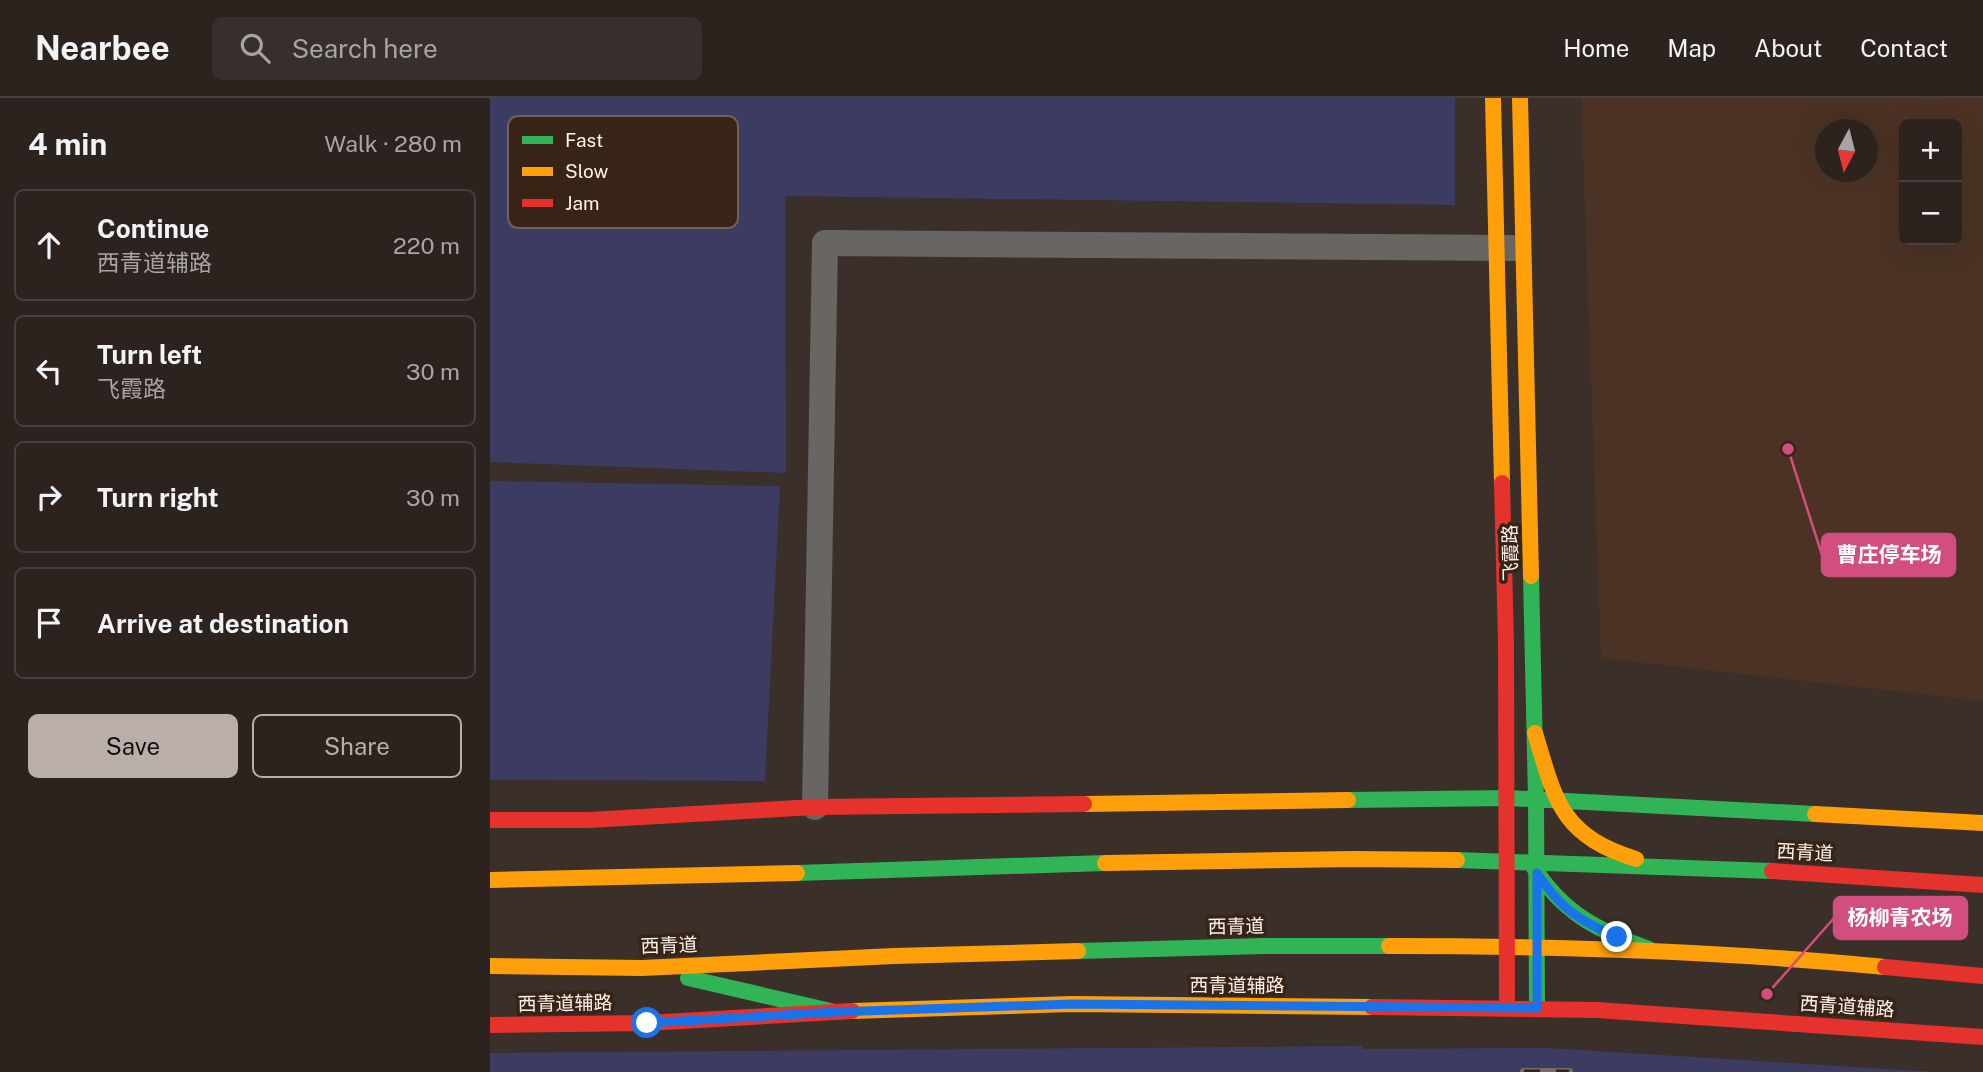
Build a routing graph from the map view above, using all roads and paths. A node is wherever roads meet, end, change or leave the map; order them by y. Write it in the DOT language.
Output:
graph roads {
  1 [pos="1493,98"];
  2 [pos="1520,98"];
  3 [pos="1524,247"];
  4 [pos="1496,249"];
  5 [pos="1535,733"];
  6 [pos="1513,798"];
  7 [pos="1536,799"];
  8 [pos="1555,800"];
  9 [pos="815,807"];
  10 [pos="490,820"];
  11 [pos="1983,823"];
  12 [pos="1508,860"];
  13 [pos="1534,866"];
  14 [pos="1665,866"];
  15 [pos="490,880"];
  16 [pos="1983,886"];
  17 [pos="1507,946"];
  18 [pos="1537,948"];
  19 [pos="1663,953"];
  20 [pos="490,966"];
  21 [pos="642,968"];
  22 [pos="1983,975"];
  23 [pos="1507,1008"];
  24 [pos="1537,1008"];
  25 [pos="835,1012"];
  26 [pos="490,1025"];
  27 [pos="1983,1037"];
  1 -- 4 [label="main road, 飞霞路"];
  2 -- 3 [label="main road, 飞霞路"];
  3 -- 4 [label="street"];
  3 -- 5 [label="main road, 飞霞路"];
  4 -- 6 [label="main road, 飞霞路"];
  4 -- 9 [label="street"];
  5 -- 7 [label="main road, 飞霞路"];
  5 -- 8 [label="main road"];
  6 -- 7 [label="main road"];
  6 -- 9 [label="main road"];
  6 -- 12 [label="main road"];
  6 -- 13 [label="main road"];
  7 -- 8 [label="main road"];
  7 -- 13 [label="main road, 飞霞路"];
  8 -- 11 [label="main road"];
  8 -- 14 [label="main road"];
  9 -- 10 [label="main road"];
  12 -- 13 [label="main road, 西青道"];
  12 -- 15 [label="main road, 西青道"];
  12 -- 17 [label="main road"];
  13 -- 14 [label="main road, 西青道"];
  13 -- 18 [label="main road, 飞霞路"];
  13 -- 19 [label="main road"];
  14 -- 16 [label="main road, 西青道"];
  17 -- 18 [label="main road, 西青道"];
  17 -- 21 [label="main road, 西青道"];
  17 -- 23 [label="main road"];
  18 -- 19 [label="main road, 西青道"];
  18 -- 24 [label="main road, 飞霞路"];
  19 -- 22 [label="main road, 西青道"];
  20 -- 21 [label="main road, 西青道"];
  21 -- 25 [label="main road"];
  23 -- 24 [label="main road, 西青道辅路"];
  23 -- 25 [label="main road, 西青道辅路"];
  24 -- 27 [label="main road, 西青道辅路"];
  25 -- 26 [label="main road, 西青道辅路"];
}
